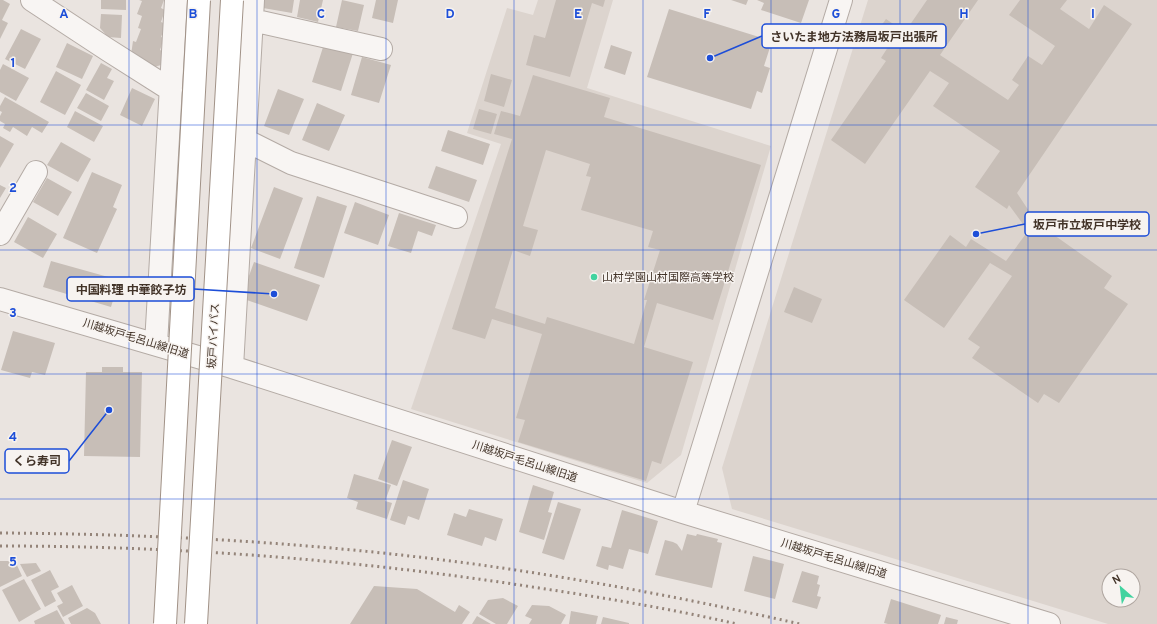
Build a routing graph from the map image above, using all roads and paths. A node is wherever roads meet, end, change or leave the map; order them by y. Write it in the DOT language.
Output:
graph roads {
  1 [pos="32,0"];
  2 [pos="176,0"];
  3 [pos="199,0"];
  4 [pos="232,0"];
  5 [pos="841,0"];
  6 [pos="252,10"];
  7 [pos="381,49"];
  8 [pos="171,90"];
  9 [pos="245,140"];
  10 [pos="36,172"];
  11 [pos="456,217"];
  12 [pos="0,234"];
  13 [pos="0,299"];
  14 [pos="156,344"];
  15 [pos="232,367"];
  16 [pos="683,512"];
  17 [pos="165,624"];
  18 [pos="196,624"];
  19 [pos="1049,624"];
  1 -- 8 [label="street"];
  2 -- 8 [label="street"];
  3 -- 17 [label="highway, bridge"];
  4 -- 18 [label="highway, 坂戸バイパス, bridge"];
  5 -- 16 [label="street"];
  6 -- 7 [label="street"];
  6 -- 9 [label="street"];
  8 -- 14 [label="street"];
  9 -- 11 [label="street"];
  9 -- 15 [label="street"];
  10 -- 12 [label="street"];
  13 -- 14 [label="street, 川越坂戸毛呂山線旧道"];
  14 -- 15 [label="street, 川越坂戸毛呂山線旧道"];
  15 -- 16 [label="street, 川越坂戸毛呂山線旧道"];
  16 -- 19 [label="street, 川越坂戸毛呂山線旧道"];
}
